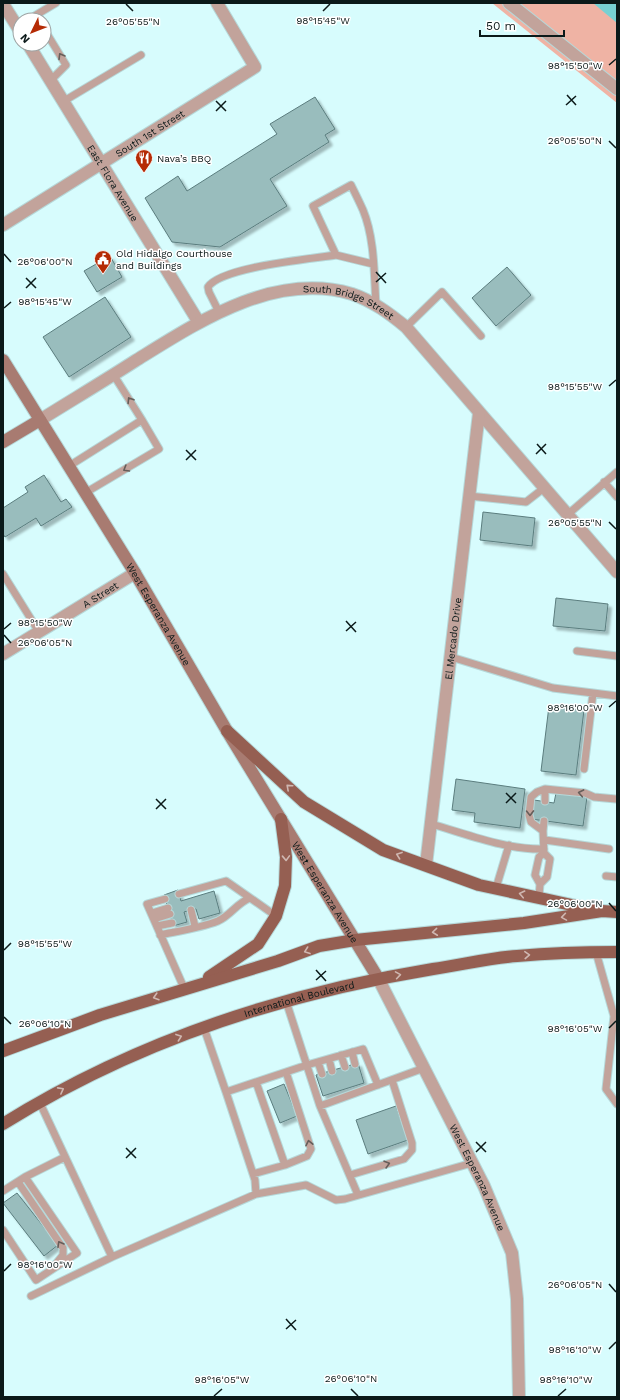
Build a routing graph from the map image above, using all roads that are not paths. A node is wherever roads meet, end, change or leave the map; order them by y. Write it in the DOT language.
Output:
graph roads {
  1 [pos="56,3"];
  2 [pos="217,3"];
  3 [pos="509,3"];
  4 [pos="6,6"];
  5 [pos="41,12"];
  6 [pos="12,17"];
  7 [pos="52,42"];
  8 [pos="33,52"];
  9 [pos="141,55"];
  10 [pos="51,80"];
  11 [pos="617,89"];
  12 [pos="64,101"];
  13 [pos="102,164"];
  14 [pos="3,225"];
  15 [pos="336,255"];
  16 [pos="373,264"];
  17 [pos="376,305"];
  18 [pos="219,312"];
  19 [pos="198,321"];
  20 [pos="406,327"];
  21 [pos="481,336"];
  22 [pos="3,360"];
  23 [pos="114,374"];
  24 [pos="479,412"];
  25 [pos="40,420"];
  26 [pos="142,420"];
  27 [pos="3,442"];
  28 [pos="69,466"];
  29 [pos="617,472"];
  30 [pos="604,482"];
  31 [pos="544,488"];
  32 [pos="85,493"];
  33 [pos="469,496"];
  34 [pos="617,497"];
  35 [pos="567,515"];
  36 [pos="615,566"];
  37 [pos="135,573"];
  38 [pos="3,574"];
  39 [pos="39,632"];
  40 [pos="577,651"];
  41 [pos="3,654"];
  42 [pos="617,656"];
  43 [pos="451,657"];
  44 [pos="593,693"];
  45 [pos="617,696"];
  46 [pos="227,731"];
  47 [pos="584,769"];
  48 [pos="546,789"];
  49 [pos="616,799"];
  50 [pos="545,801"];
  51 [pos="281,819"];
  52 [pos="544,821"];
  53 [pos="431,824"];
  54 [pos="543,831"];
  55 [pos="545,840"];
  56 [pos="509,845"];
  57 [pos="609,849"];
  58 [pos="544,851"];
  59 [pos="426,866"];
  60 [pos="606,876"];
  61 [pos="617,877"];
  62 [pos="540,884"];
  63 [pos="496,888"];
  64 [pos="185,895"];
  65 [pos="539,897"];
  66 [pos="250,898"];
  67 [pos="165,899"];
  68 [pos="169,911"];
  69 [pos="602,911"];
  70 [pos="617,912"];
  71 [pos="190,915"];
  72 [pos="153,916"];
  73 [pos="276,916"];
  74 [pos="172,923"];
  75 [pos="157,926"];
  76 [pos="195,926"];
  77 [pos="160,935"];
  78 [pos="355,940"];
  79 [pos="596,952"];
  80 [pos="617,952"];
  81 [pos="378,978"];
  82 [pos="197,984"];
  83 [pos="184,988"];
  84 [pos="286,1001"];
  85 [pos="616,1016"];
  86 [pos="204,1028"];
  87 [pos="3,1051"];
  88 [pos="352,1052"];
  89 [pos="341,1055"];
  90 [pos="329,1059"];
  91 [pos="318,1062"];
  92 [pos="355,1064"];
  93 [pos="307,1065"];
  94 [pos="345,1067"];
  95 [pos="424,1068"];
  96 [pos="332,1071"];
  97 [pos="286,1072"];
  98 [pos="322,1074"];
  99 [pos="392,1080"];
  100 [pos="256,1082"];
  101 [pos="378,1085"];
  102 [pos="226,1092"];
  103 [pos="328,1094"];
  104 [pos="39,1102"];
  105 [pos="330,1102"];
  106 [pos="617,1104"];
  107 [pos="320,1106"];
  108 [pos="3,1124"];
  109 [pos="65,1157"];
  110 [pos="472,1163"];
  111 [pos="285,1165"];
  112 [pos="253,1174"];
  113 [pos="350,1175"];
  114 [pos="25,1177"];
  115 [pos="18,1182"];
  116 [pos="3,1191"];
  117 [pos="256,1194"];
  118 [pos="358,1196"];
  119 [pos="3,1230"];
  120 [pos="112,1257"];
  121 [pos="44,1274"];
  122 [pos="31,1296"];
  123 [pos="519,1397"];
  1 -- 5 [label="lane"];
  2 -- 13 [label="street, South 1st Street"];
  3 -- 11 [label="street"];
  4 -- 6 [label="street"];
  10 -- 7 [label="lane, one-way"];
  8 -- 10 [label="street, East Flora Avenue"];
  9 -- 12 [label="lane"];
  10 -- 12 [label="street, East Flora Avenue"];
  12 -- 13 [label="street, East Flora Avenue"];
  13 -- 14 [label="street, South 1st Street"];
  13 -- 19 [label="street, East Flora Avenue"];
  15 -- 16 [label="lane"];
  15 -- 16 [label="lane"];
  15 -- 18 [label="lane"];
  16 -- 17 [label="lane"];
  17 -- 18 [label="street, South Bridge Street"];
  17 -- 20 [label="street, South Bridge Street"];
  18 -- 19 [label="street, South Bridge Street"];
  19 -- 23 [label="street, South Bridge Street"];
  20 -- 21 [label="lane"];
  20 -- 24 [label="street, South Bridge Street"];
  22 -- 25 [label="street, West Esperanza Avenue"];
  23 -- 25 [label="street, South Bridge Street"];
  26 -- 23 [label="lane, one-way"];
  24 -- 31 [label="street, South Bridge Street"];
  24 -- 33 [label="street, El Mercado Drive"];
  25 -- 27 [label="street, South Bridge Street"];
  25 -- 28 [label="street, West Esperanza Avenue"];
  26 -- 28 [label="lane"];
  26 -- 32 [label="lane, one-way"];
  28 -- 32 [label="street, West Esperanza Avenue"];
  29 -- 30 [label="lane"];
  30 -- 34 [label="lane"];
  30 -- 35 [label="lane"];
  31 -- 33 [label="lane"];
  31 -- 35 [label="street, South Bridge Street"];
  32 -- 37 [label="street, West Esperanza Avenue"];
  33 -- 43 [label="street, El Mercado Drive"];
  35 -- 36 [label="street, South Bridge Street"];
  37 -- 39 [label="street, A Street"];
  37 -- 46 [label="street, West Esperanza Avenue"];
  38 -- 39 [label="lane"];
  39 -- 41 [label="street, A Street"];
  40 -- 42 [label="lane"];
  43 -- 44 [label="lane"];
  43 -- 53 [label="street, El Mercado Drive"];
  44 -- 45 [label="lane"];
  44 -- 47 [label="lane"];
  46 -- 51 [label="street, West Esperanza Avenue"];
  59 -- 46 [label="main road, one-way"];
  49 -- 48 [label="lane, one-way"];
  48 -- 50 [label="lane"];
  48 -- 54 [label="lane, one-way"];
  51 -- 73 [label="main road, one-way"];
  51 -- 78 [label="street, West Esperanza Avenue"];
  52 -- 54 [label="lane"];
  53 -- 56 [label="lane"];
  53 -- 59 [label="street, El Mercado Drive"];
  54 -- 55 [label="lane"];
  55 -- 57 [label="lane"];
  55 -- 58 [label="lane"];
  56 -- 58 [label="lane"];
  56 -- 63 [label="lane"];
  58 -- 62 [label="lane"];
  58 -- 62 [label="lane"];
  59 -- 63 [label="main road"];
  60 -- 61 [label="lane"];
  62 -- 65 [label="lane"];
  65 -- 63 [label="main road, one-way"];
  64 -- 66 [label="lane"];
  65 -- 69 [label="main road"];
  66 -- 73 [label="lane"];
  66 -- 76 [label="lane"];
  67 -- 72 [label="lane"];
  68 -- 72 [label="lane"];
  69 -- 70 [label="main road"];
  69 -- 78 [label="main road, one-way"];
  71 -- 76 [label="lane"];
  72 -- 75 [label="lane"];
  73 -- 82 [label="main road"];
  74 -- 75 [label="lane"];
  75 -- 77 [label="lane"];
  76 -- 77 [label="lane"];
  77 -- 83 [label="lane"];
  78 -- 81 [label="street, West Esperanza Avenue"];
  78 -- 82 [label="main road, one-way"];
  79 -- 80 [label="main road, International Boulevard"];
  81 -- 79 [label="main road, International Boulevard, one-way"];
  79 -- 85 [label="lane"];
  81 -- 84 [label="main road, International Boulevard"];
  81 -- 95 [label="street, West Esperanza Avenue"];
  82 -- 83 [label="main road"];
  83 -- 87 [label="main road, one-way"];
  84 -- 86 [label="main road, International Boulevard"];
  84 -- 93 [label="lane"];
  85 -- 106 [label="lane"];
  86 -- 102 [label="lane"];
  104 -- 86 [label="main road, International Boulevard, one-way"];
  88 -- 89 [label="lane"];
  88 -- 92 [label="lane"];
  88 -- 101 [label="lane"];
  89 -- 90 [label="lane"];
  89 -- 94 [label="lane"];
  90 -- 91 [label="lane"];
  90 -- 96 [label="lane"];
  91 -- 93 [label="lane"];
  91 -- 98 [label="lane"];
  93 -- 97 [label="lane"];
  93 -- 107 [label="lane"];
  95 -- 99 [label="lane"];
  95 -- 110 [label="street, West Esperanza Avenue"];
  97 -- 100 [label="lane"];
  111 -- 97 [label="lane, one-way"];
  99 -- 101 [label="lane"];
  113 -- 99 [label="lane, one-way"];
  100 -- 102 [label="lane"];
  100 -- 111 [label="lane"];
  101 -- 105 [label="lane"];
  102 -- 112 [label="lane"];
  103 -- 105 [label="lane"];
  104 -- 108 [label="main road, International Boulevard"];
  104 -- 109 [label="lane"];
  105 -- 107 [label="lane"];
  107 -- 113 [label="lane"];
  109 -- 114 [label="lane"];
  109 -- 120 [label="lane"];
  110 -- 118 [label="lane"];
  110 -- 123 [label="street, West Esperanza Avenue"];
  111 -- 112 [label="lane"];
  112 -- 117 [label="lane"];
  113 -- 118 [label="lane"];
  114 -- 115 [label="lane"];
  114 -- 121 [label="lane"];
  115 -- 116 [label="lane"];
  121 -- 115 [label="lane, one-way"];
  117 -- 118 [label="lane"];
  117 -- 120 [label="lane"];
  119 -- 121 [label="lane"];
  120 -- 122 [label="lane"];
}
